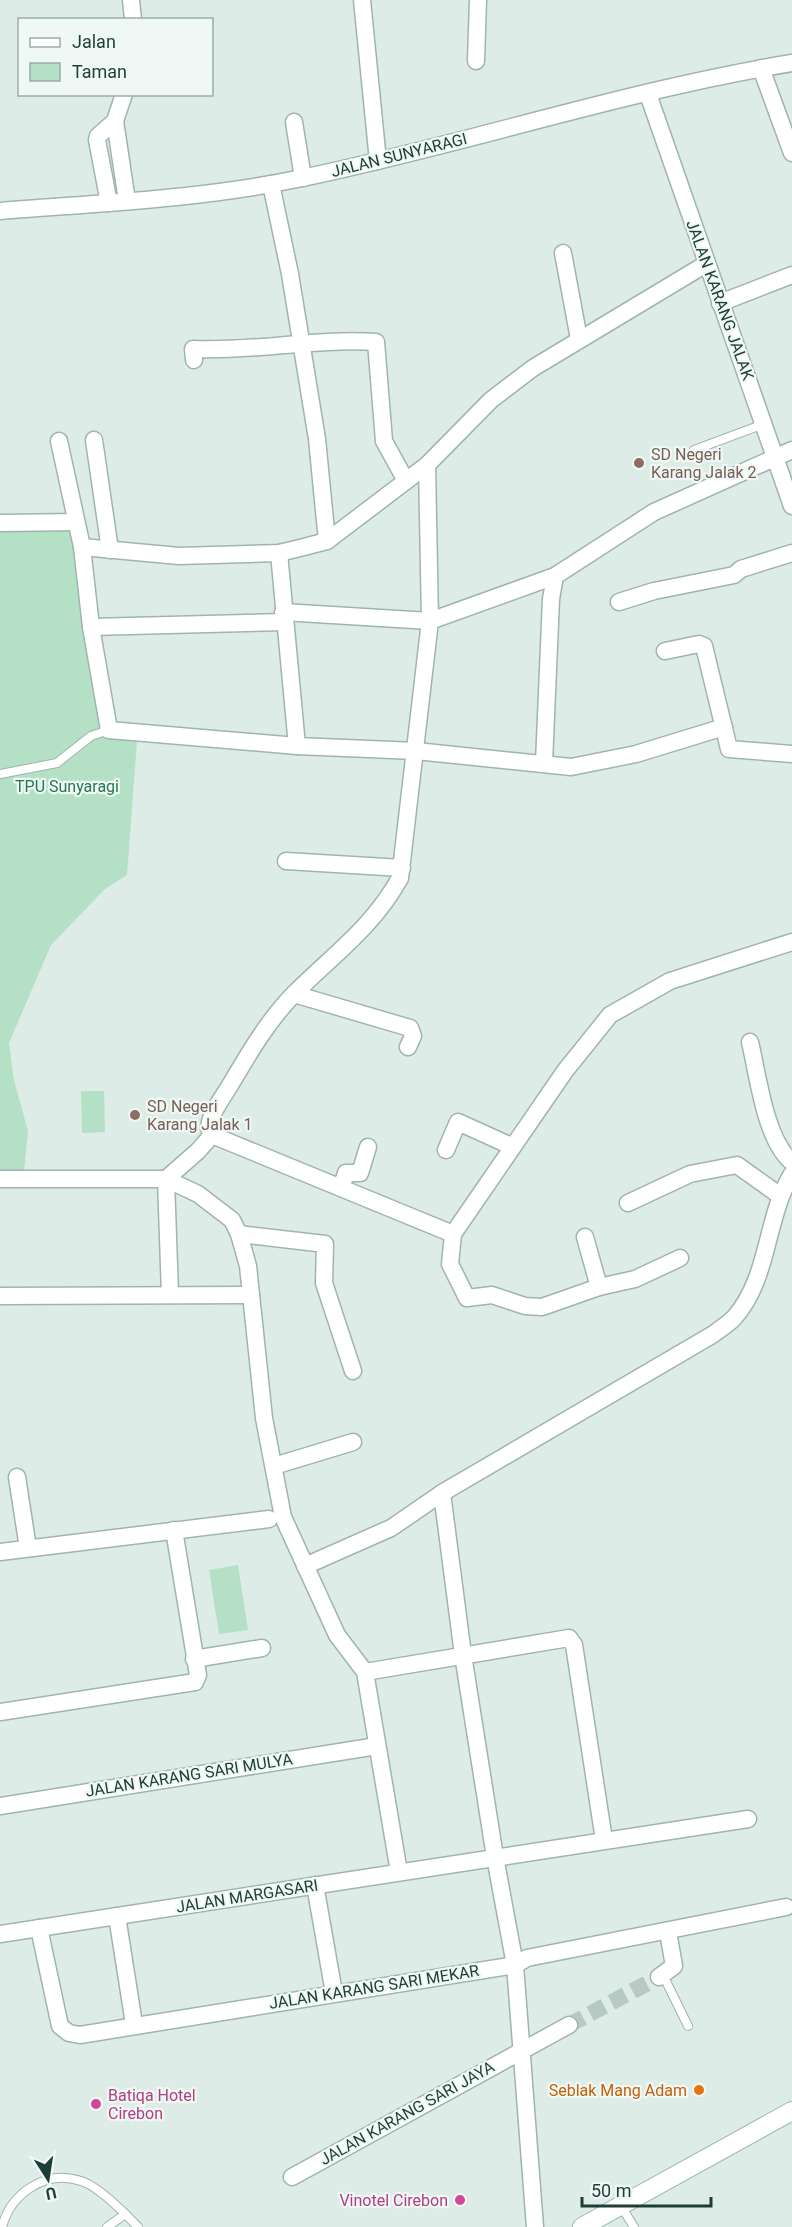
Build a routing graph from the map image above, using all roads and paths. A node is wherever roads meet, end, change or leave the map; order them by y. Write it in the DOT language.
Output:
graph roads {
  1 [pos="131,0"];
  2 [pos="362,0"];
  3 [pos="478,0"];
  4 [pos="134,18"];
  5 [pos="476,61"];
  6 [pos="792,63"];
  7 [pos="761,68"];
  8 [pos="648,94"];
  9 [pos="123,96"];
  10 [pos="115,121"];
  11 [pos="294,122"];
  12 [pos="792,153"];
  13 [pos="378,160"];
  14 [pos="303,178"];
  15 [pos="271,184"];
  16 [pos="125,187"];
  17 [pos="109,202"];
  18 [pos="0,210"];
  19 [pos="563,253"];
  20 [pos="706,264"];
  21 [pos="792,274"];
  22 [pos="720,303"];
  23 [pos="579,339"];
  24 [pos="300,342"];
  25 [pos="194,360"];
  26 [pos="765,424"];
  27 [pos="94,440"];
  28 [pos="59,441"];
  29 [pos="694,450"];
  30 [pos="784,453"];
  31 [pos="427,465"];
  32 [pos="406,481"];
  33 [pos="792,506"];
  34 [pos="76,522"];
  35 [pos="0,523"];
  36 [pos="327,541"];
  37 [pos="82,547"];
  38 [pos="110,550"];
  39 [pos="279,553"];
  40 [pos="792,554"];
  41 [pos="555,576"];
  42 [pos="620,602"];
  43 [pos="283,617"];
  44 [pos="429,621"];
  45 [pos="91,627"];
  46 [pos="665,651"];
  47 [pos="724,727"];
  48 [pos="109,730"];
  49 [pos="297,746"];
  50 [pos="416,751"];
  51 [pos="792,754"];
  52 [pos="544,763"];
  53 [pos="0,774"];
  54 [pos="286,861"];
  55 [pos="402,867"];
  56 [pos="792,942"];
  57 [pos="294,994"];
  58 [pos="750,1042"];
  59 [pos="408,1047"];
  60 [pos="212,1135"];
  61 [pos="511,1146"];
  62 [pos="368,1147"];
  63 [pos="446,1149"];
  64 [pos="792,1162"];
  65 [pos="792,1174"];
  66 [pos="0,1179"];
  67 [pos="166,1179"];
  68 [pos="341,1188"];
  69 [pos="779,1195"];
  70 [pos="628,1203"];
  71 [pos="239,1234"];
  72 [pos="453,1234"];
  73 [pos="585,1237"];
  74 [pos="680,1258"];
  75 [pos="599,1287"];
  76 [pos="170,1295"];
  77 [pos="251,1295"];
  78 [pos="0,1296"];
  79 [pos="354,1371"];
  80 [pos="353,1442"];
  81 [pos="274,1466"];
  82 [pos="17,1477"];
  83 [pos="442,1493"];
  84 [pos="269,1519"];
  85 [pos="174,1530"];
  86 [pos="28,1548"];
  87 [pos="0,1552"];
  88 [pos="305,1566"];
  89 [pos="262,1648"];
  90 [pos="463,1655"];
  91 [pos="194,1659"];
  92 [pos="365,1672"];
  93 [pos="0,1712"];
  94 [pos="377,1746"];
  95 [pos="0,1806"];
  96 [pos="748,1819"];
  97 [pos="604,1840"];
  98 [pos="495,1857"];
  99 [pos="399,1872"];
  100 [pos="315,1885"];
  101 [pos="789,1906"];
  102 [pos="117,1916"];
  103 [pos="39,1928"];
  104 [pos="668,1932"];
  105 [pos="0,1934"];
  106 [pos="515,1965"];
  107 [pos="661,1976"];
  108 [pos="333,1993"];
  109 [pos="135,2024"];
  110 [pos="569,2025"];
  111 [pos="688,2026"];
  112 [pos="522,2049"];
  113 [pos="792,2112"];
  114 [pos="292,2177"];
  115 [pos="621,2206"];
  116 [pos="127,2220"];
  117 [pos="2,2227"];
  118 [pos="107,2227"];
  119 [pos="138,2227"];
  120 [pos="535,2227"];
  121 [pos="582,2227"];
  122 [pos="634,2227"];
  1 -- 4 [label="street"];
  2 -- 13 [label="street"];
  3 -- 5 [label="street"];
  6 -- 7 [label="street, JALAN SUNYARAGI"];
  7 -- 8 [label="street, JALAN SUNYARAGI"];
  7 -- 12 [label="street"];
  8 -- 13 [label="street, JALAN SUNYARAGI"];
  8 -- 20 [label="street, JALAN KARANG JALAK"];
  9 -- 10 [label="street"];
  10 -- 16 [label="street"];
  10 -- 17 [label="street"];
  11 -- 14 [label="street"];
  13 -- 14 [label="street, JALAN SUNYARAGI"];
  14 -- 15 [label="street, JALAN SUNYARAGI"];
  15 -- 16 [label="street, JALAN SUNYARAGI"];
  15 -- 24 [label="street"];
  16 -- 17 [label="street, JALAN SUNYARAGI"];
  17 -- 18 [label="street, JALAN SUNYARAGI"];
  19 -- 23 [label="street"];
  20 -- 22 [label="street, JALAN KARANG JALAK"];
  20 -- 23 [label="street"];
  21 -- 22 [label="street"];
  22 -- 26 [label="street, JALAN KARANG JALAK"];
  23 -- 31 [label="street"];
  24 -- 25 [label="street"];
  24 -- 32 [label="street"];
  24 -- 36 [label="street"];
  26 -- 29 [label="lane"];
  26 -- 30 [label="street, JALAN KARANG JALAK"];
  27 -- 38 [label="street"];
  28 -- 34 [label="street"];
  30 -- 33 [label="street, JALAN KARANG JALAK"];
  30 -- 41 [label="street"];
  31 -- 32 [label="street"];
  31 -- 44 [label="street"];
  32 -- 36 [label="street"];
  34 -- 35 [label="street"];
  34 -- 37 [label="street"];
  36 -- 39 [label="street"];
  37 -- 38 [label="street"];
  37 -- 45 [label="street"];
  38 -- 39 [label="street"];
  39 -- 43 [label="street"];
  40 -- 42 [label="street"];
  41 -- 44 [label="street"];
  41 -- 52 [label="street"];
  43 -- 44 [label="street"];
  43 -- 45 [label="street"];
  43 -- 49 [label="street"];
  44 -- 50 [label="street"];
  45 -- 48 [label="street"];
  46 -- 47 [label="street"];
  47 -- 51 [label="street"];
  47 -- 52 [label="street"];
  48 -- 49 [label="street"];
  48 -- 53 [label="lane"];
  49 -- 50 [label="street"];
  50 -- 52 [label="street"];
  50 -- 55 [label="street"];
  54 -- 55 [label="street"];
  55 -- 57 [label="street"];
  56 -- 61 [label="street"];
  57 -- 59 [label="street"];
  57 -- 60 [label="street"];
  58 -- 64 [label="street"];
  60 -- 67 [label="street"];
  60 -- 68 [label="street"];
  61 -- 63 [label="street"];
  61 -- 72 [label="street"];
  62 -- 68 [label="street"];
  65 -- 69 [label="street"];
  66 -- 67 [label="street"];
  67 -- 71 [label="street"];
  67 -- 76 [label="street"];
  68 -- 72 [label="street"];
  69 -- 70 [label="street"];
  69 -- 83 [label="street"];
  71 -- 77 [label="street"];
  71 -- 79 [label="street"];
  72 -- 75 [label="street"];
  73 -- 75 [label="street"];
  74 -- 75 [label="street"];
  76 -- 77 [label="street"];
  76 -- 78 [label="street"];
  77 -- 81 [label="street"];
  80 -- 81 [label="street"];
  81 -- 88 [label="street"];
  82 -- 86 [label="street"];
  83 -- 88 [label="street"];
  83 -- 90 [label="street"];
  84 -- 85 [label="street"];
  85 -- 86 [label="street"];
  85 -- 91 [label="street"];
  86 -- 87 [label="street"];
  88 -- 92 [label="street"];
  89 -- 91 [label="street"];
  90 -- 92 [label="street"];
  90 -- 97 [label="street"];
  90 -- 98 [label="street"];
  91 -- 93 [label="street"];
  92 -- 94 [label="street"];
  94 -- 95 [label="street, JALAN KARANG SARI MULYA"];
  94 -- 99 [label="street"];
  96 -- 97 [label="street, JALAN MARGASARI"];
  97 -- 98 [label="street, JALAN MARGASARI"];
  98 -- 99 [label="street, JALAN MARGASARI"];
  98 -- 106 [label="street"];
  99 -- 100 [label="street, JALAN MARGASARI"];
  100 -- 102 [label="street, JALAN MARGASARI"];
  100 -- 108 [label="street"];
  101 -- 104 [label="street, JALAN KARANG SARI MEKAR"];
  102 -- 103 [label="street, JALAN MARGASARI"];
  102 -- 109 [label="street"];
  103 -- 105 [label="street, JALAN MARGASARI"];
  103 -- 109 [label="street, JALAN KARANG SARI MEKAR"];
  104 -- 106 [label="street, JALAN KARANG SARI MEKAR"];
  104 -- 107 [label="street"];
  106 -- 108 [label="street, JALAN KARANG SARI MEKAR"];
  106 -- 112 [label="street"];
  107 -- 111 [label="lane"];
  108 -- 109 [label="street, JALAN KARANG SARI MEKAR"];
  110 -- 112 [label="street, JALAN KARANG SARI JAYA"];
  112 -- 114 [label="street, JALAN KARANG SARI JAYA"];
  112 -- 120 [label="street"];
  113 -- 115 [label="street"];
  115 -- 121 [label="street"];
  115 -- 122 [label="lane"];
  116 -- 117 [label="lane"];
  116 -- 118 [label="lane"];
  116 -- 119 [label="lane"];
}
